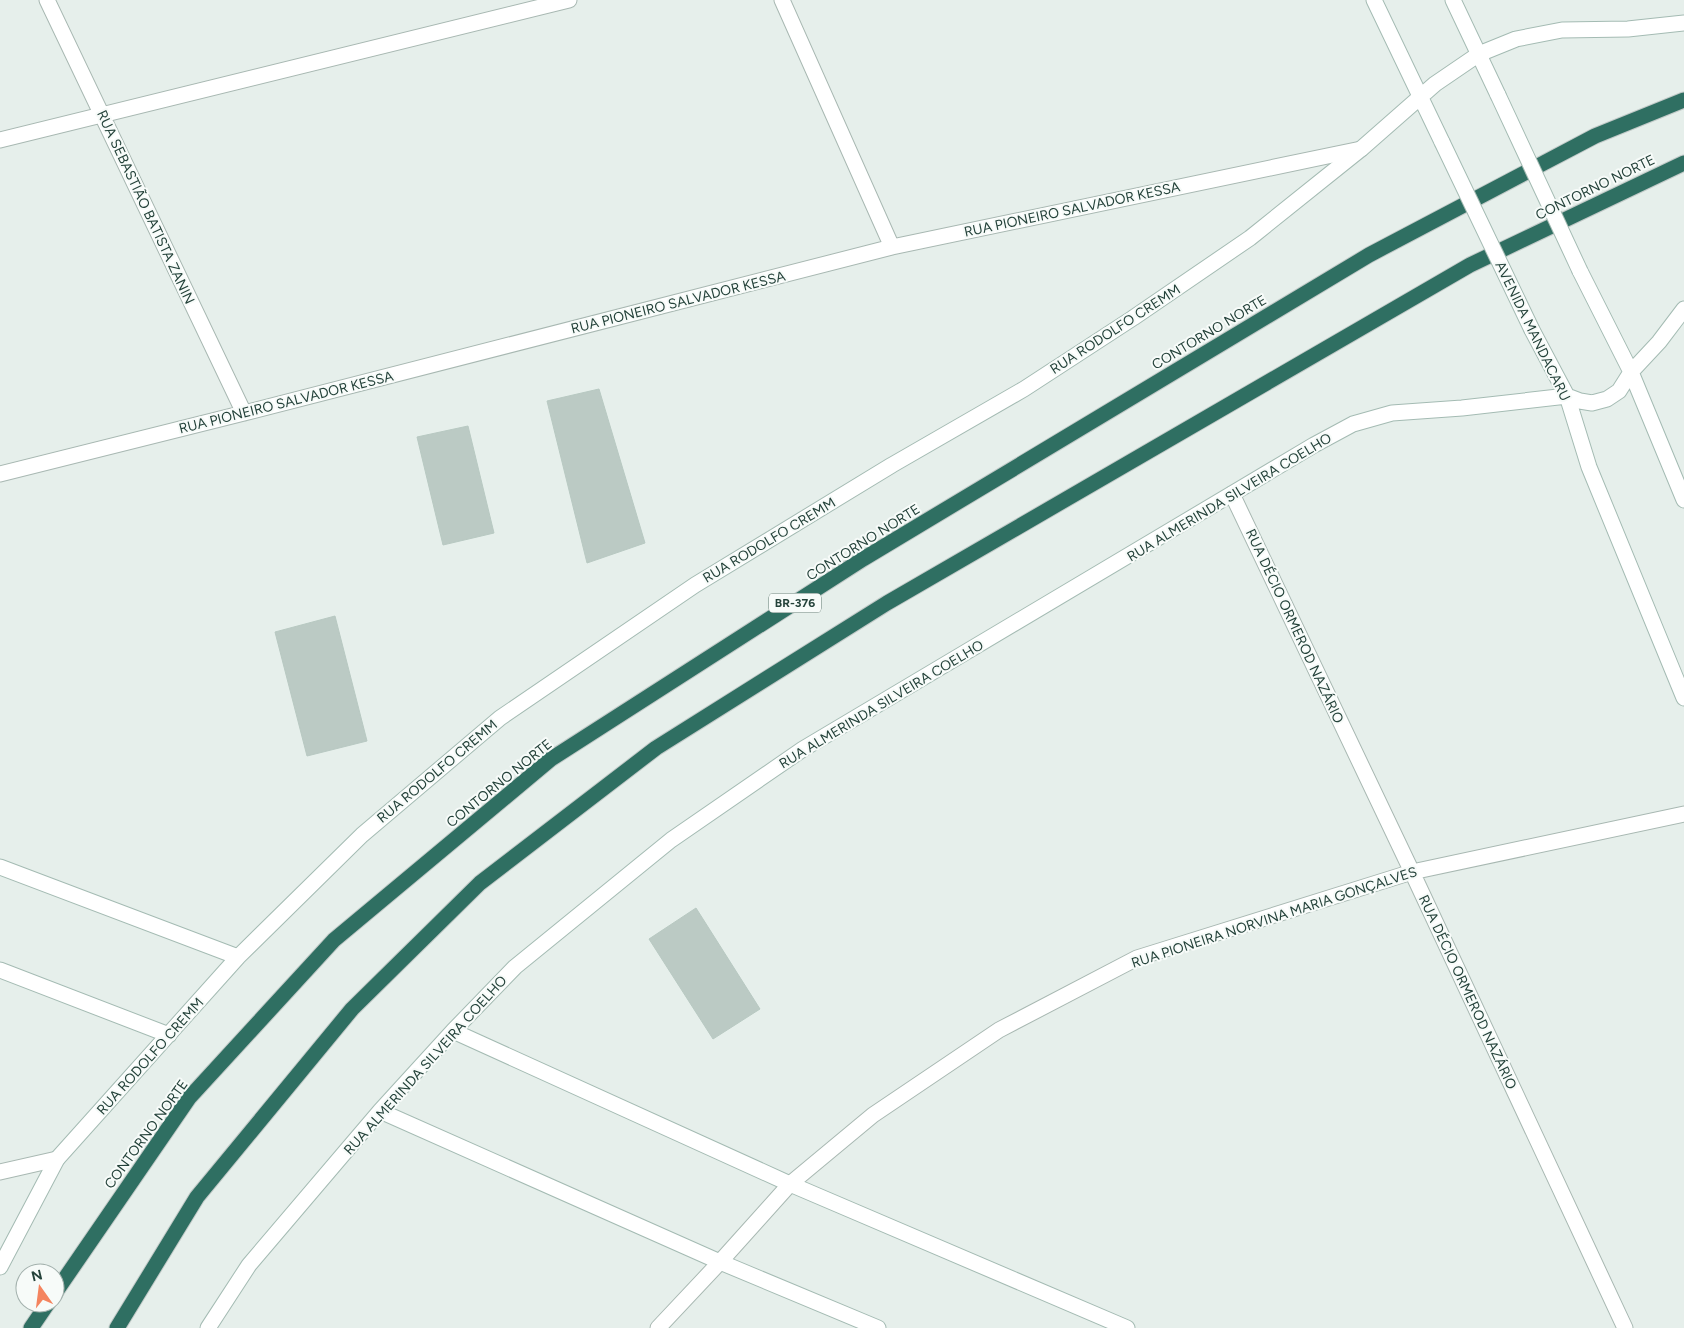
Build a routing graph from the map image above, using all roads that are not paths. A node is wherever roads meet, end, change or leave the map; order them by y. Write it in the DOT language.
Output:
graph roads {
  1 [pos="47,0"];
  2 [pos="569,0"];
  3 [pos="782,0"];
  4 [pos="1374,0"];
  5 [pos="1453,0"];
  6 [pos="1684,23"];
  7 [pos="1479,54"];
  8 [pos="1420,98"];
  9 [pos="1684,100"];
  10 [pos="102,115"];
  11 [pos="0,140"];
  12 [pos="1361,148"];
  13 [pos="1684,163"];
  14 [pos="892,247"];
  15 [pos="1684,309"];
  16 [pos="1631,372"];
  17 [pos="1567,396"];
  18 [pos="244,413"];
  19 [pos="0,474"];
  20 [pos="1232,494"];
  21 [pos="1684,500"];
  22 [pos="1684,698"];
  23 [pos="1684,814"];
  24 [pos="0,867"];
  25 [pos="1412,872"];
  26 [pos="238,957"];
  27 [pos="0,970"];
  28 [pos="452,1031"];
  29 [pos="169,1035"];
  30 [pos="380,1111"];
  31 [pos="57,1158"];
  32 [pos="0,1172"];
  33 [pos="790,1184"];
  34 [pos="720,1262"];
  35 [pos="0,1267"];
  36 [pos="65,1278"];
  37 [pos="41,1313"];
  38 [pos="31,1328"];
  39 [pos="117,1328"];
  40 [pos="208,1328"];
  41 [pos="658,1328"];
  42 [pos="878,1328"];
  43 [pos="1127,1328"];
  44 [pos="1625,1328"];
  1 -- 10 [label="street, RUA SEBASTIÃO BATISTA ZANIN"];
  2 -- 10 [label="street"];
  3 -- 14 [label="street"];
  4 -- 8 [label="street, AVENIDA MANDACARU"];
  5 -- 7 [label="street"];
  6 -- 7 [label="street, RUA RODOLFO CREMM"];
  7 -- 8 [label="street, RUA RODOLFO CREMM"];
  7 -- 16 [label="street, bridge"];
  8 -- 12 [label="street, RUA RODOLFO CREMM"];
  8 -- 17 [label="street, AVENIDA MANDACARU, bridge"];
  9 -- 36 [label="highway, CONTORNO NORTE / BR-376"];
  10 -- 11 [label="street"];
  10 -- 18 [label="street, RUA SEBASTIÃO BATISTA ZANIN"];
  12 -- 14 [label="street, RUA PIONEIRO SALVADOR KESSA"];
  12 -- 26 [label="street, RUA RODOLFO CREMM"];
  13 -- 39 [label="highway, CONTORNO NORTE"];
  14 -- 18 [label="street, RUA PIONEIRO SALVADOR KESSA"];
  15 -- 16 [label="street, RUA ALMERINDA SILVEIRA COELHO"];
  16 -- 17 [label="street, RUA ALMERINDA SILVEIRA COELHO"];
  16 -- 21 [label="street"];
  17 -- 20 [label="street, RUA ALMERINDA SILVEIRA COELHO"];
  17 -- 22 [label="street, AVENIDA MANDACARU"];
  18 -- 19 [label="street, RUA PIONEIRO SALVADOR KESSA"];
  20 -- 25 [label="street, RUA DÉCIO ORMEROD NAZÁRIO"];
  20 -- 28 [label="street, RUA ALMERINDA SILVEIRA COELHO"];
  23 -- 25 [label="street, RUA PIONEIRA NORVINA MARIA GONÇALVES"];
  24 -- 26 [label="street"];
  25 -- 33 [label="street, RUA PIONEIRA NORVINA MARIA GONÇALVES"];
  25 -- 44 [label="street, RUA DÉCIO ORMEROD NAZÁRIO"];
  26 -- 29 [label="street, RUA RODOLFO CREMM"];
  27 -- 29 [label="street"];
  28 -- 30 [label="street, RUA ALMERINDA SILVEIRA COELHO"];
  28 -- 33 [label="street"];
  29 -- 31 [label="street, RUA RODOLFO CREMM"];
  30 -- 34 [label="street"];
  30 -- 40 [label="street, RUA ALMERINDA SILVEIRA COELHO"];
  31 -- 32 [label="street"];
  31 -- 35 [label="street, RUA RODOLFO CREMM"];
  33 -- 34 [label="street, RUA PIONEIRA NORVINA MARIA GONÇALVES"];
  33 -- 43 [label="street"];
  34 -- 41 [label="street, RUA PIONEIRA NORVINA MARIA GONÇALVES"];
  34 -- 42 [label="street"];
  37 -- 38 [label="highway"];
}
